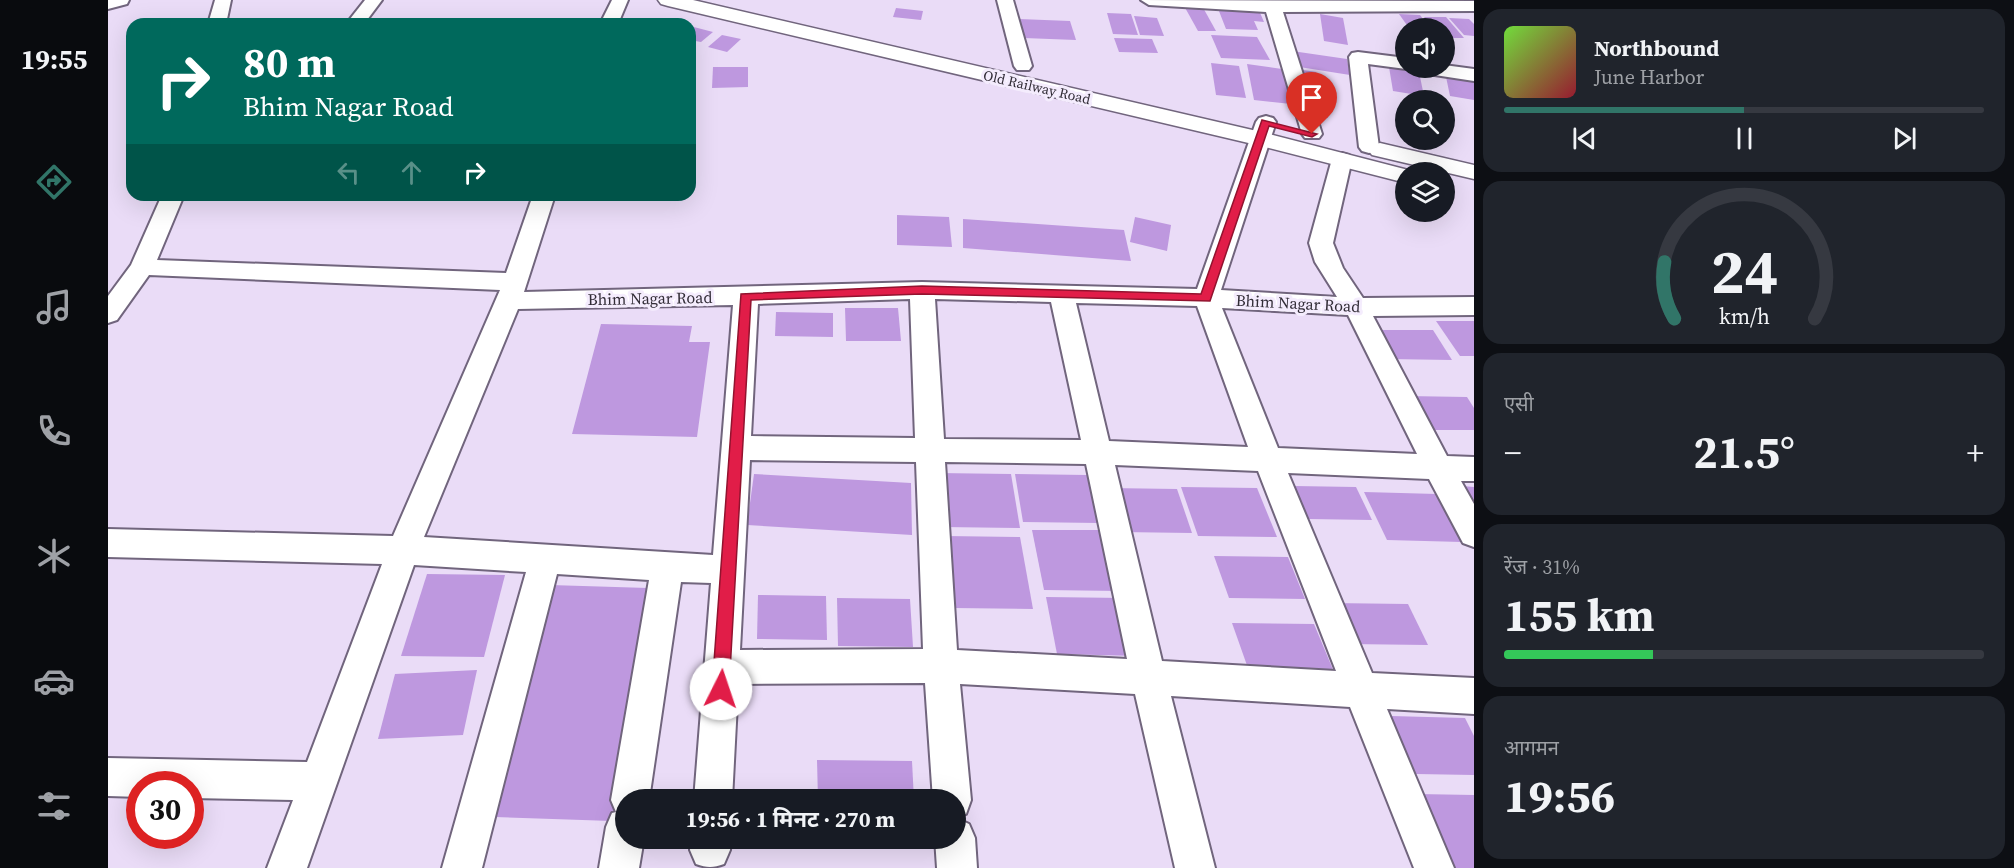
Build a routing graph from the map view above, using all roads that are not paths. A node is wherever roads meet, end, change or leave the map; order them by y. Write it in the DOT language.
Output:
graph roads {
  1 [pos="121,0"];
  2 [pos="223,0"];
  3 [pos="374,0"];
  4 [pos="620,0"];
  5 [pos="668,0"];
  6 [pos="754,0"];
  7 [pos="1005,0"];
  8 [pos="1149,0"];
  9 [pos="1170,1"];
  10 [pos="1440,3"];
  11 [pos="108,4"];
  12 [pos="1474,6"];
  13 [pos="1273,7"];
  14 [pos="218,18"];
  15 [pos="360,18"];
  16 [pos="612,18"];
  17 [pos="1395,62"];
  18 [pos="1023,66"];
  19 [pos="1455,72"];
  20 [pos="1474,75"];
  21 [pos="1263,131"];
  22 [pos="1312,134"];
  23 [pos="1369,147"];
  24 [pos="1342,159"];
  25 [pos="1474,172"];
  26 [pos="1395,173"];
  27 [pos="1455,189"];
  28 [pos="1474,195"];
  29 [pos="170,201"];
  30 [pos="542,201"];
  31 [pos="142,267"];
  32 [pos="922,290"];
  33 [pos="513,292"];
  34 [pos="1062,294"];
  35 [pos="746,296"];
  36 [pos="1206,298"];
  37 [pos="1474,306"];
  38 [pos="1356,307"];
  39 [pos="108,314"];
  40 [pos="736,448"];
  41 [pos="930,450"];
  42 [pos="1098,452"];
  43 [pos="1267,458"];
  44 [pos="1437,468"];
  45 [pos="1474,469"];
  46 [pos="1474,533"];
  47 [pos="108,543"];
  48 [pos="404,550"];
  49 [pos="545,560"];
  50 [pos="667,567"];
  51 [pos="728,570"];
  52 [pos="941,666"];
  53 [pos="722,667"];
  54 [pos="1148,676"];
  55 [pos="1362,690"];
  56 [pos="1474,696"];
  57 [pos="108,777"];
  58 [pos="317,781"];
  59 [pos="632,789"];
  60 [pos="714,789"];
  61 [pos="951,789"];
  62 [pos="622,849"];
  63 [pos="956,849"];
  64 [pos="286,868"];
  65 [pos="462,868"];
  66 [pos="619,868"];
  67 [pos="957,868"];
  68 [pos="1195,868"];
  69 [pos="1434,868"];
  1 -- 11 [label="street"];
  2 -- 14 [label="street"];
  3 -- 15 [label="street"];
  4 -- 16 [label="street"];
  5 -- 21 [label="main road, Old Railway Road"];
  6 -- 18 [label="main road, Old Railway Road"];
  7 -- 18 [label="street"];
  8 -- 9 [label="street"];
  9 -- 13 [label="street"];
  10 -- 12 [label="street"];
  10 -- 13 [label="street"];
  13 -- 22 [label="street"];
  17 -- 23 [label="street"];
  18 -- 21 [label="main road, Old Railway Road"];
  19 -- 20 [label="street"];
  21 -- 22 [label="main road, Old Railway Road"];
  21 -- 24 [label="main road, Old Railway Road"];
  21 -- 36 [label="street"];
  22 -- 23 [label="main road, Old Railway Road"];
  23 -- 25 [label="main road, Old Railway Road"];
  24 -- 26 [label="main road, Old Railway Road"];
  24 -- 38 [label="street"];
  27 -- 28 [label="main road"];
  29 -- 31 [label="street"];
  30 -- 33 [label="street"];
  31 -- 33 [label="street, Bhim Nagar Road"];
  31 -- 39 [label="street"];
  32 -- 34 [label="street, Bhim Nagar Road"];
  32 -- 35 [label="street, Bhim Nagar Road"];
  32 -- 41 [label="street"];
  33 -- 35 [label="street, Bhim Nagar Road"];
  33 -- 48 [label="street"];
  34 -- 36 [label="street, Bhim Nagar Road"];
  34 -- 42 [label="street"];
  35 -- 40 [label="street"];
  36 -- 38 [label="street, Bhim Nagar Road"];
  36 -- 43 [label="street"];
  37 -- 38 [label="street, Bhim Nagar Road"];
  38 -- 44 [label="street"];
  40 -- 41 [label="street"];
  40 -- 51 [label="street"];
  41 -- 42 [label="street"];
  41 -- 52 [label="street"];
  42 -- 43 [label="street"];
  42 -- 54 [label="street"];
  43 -- 44 [label="street"];
  43 -- 55 [label="street"];
  44 -- 45 [label="street"];
  44 -- 46 [label="street"];
  47 -- 48 [label="street"];
  48 -- 49 [label="street"];
  48 -- 58 [label="street"];
  49 -- 50 [label="street"];
  49 -- 65 [label="street"];
  50 -- 51 [label="street"];
  50 -- 59 [label="street"];
  51 -- 53 [label="street"];
  52 -- 53 [label="street"];
  52 -- 54 [label="street"];
  52 -- 61 [label="street"];
  53 -- 60 [label="street"];
  54 -- 55 [label="street"];
  54 -- 68 [label="street"];
  55 -- 56 [label="street"];
  55 -- 69 [label="street"];
  57 -- 58 [label="street"];
  58 -- 64 [label="street"];
  62 -- 66 [label="street"];
  63 -- 67 [label="street"];
}
